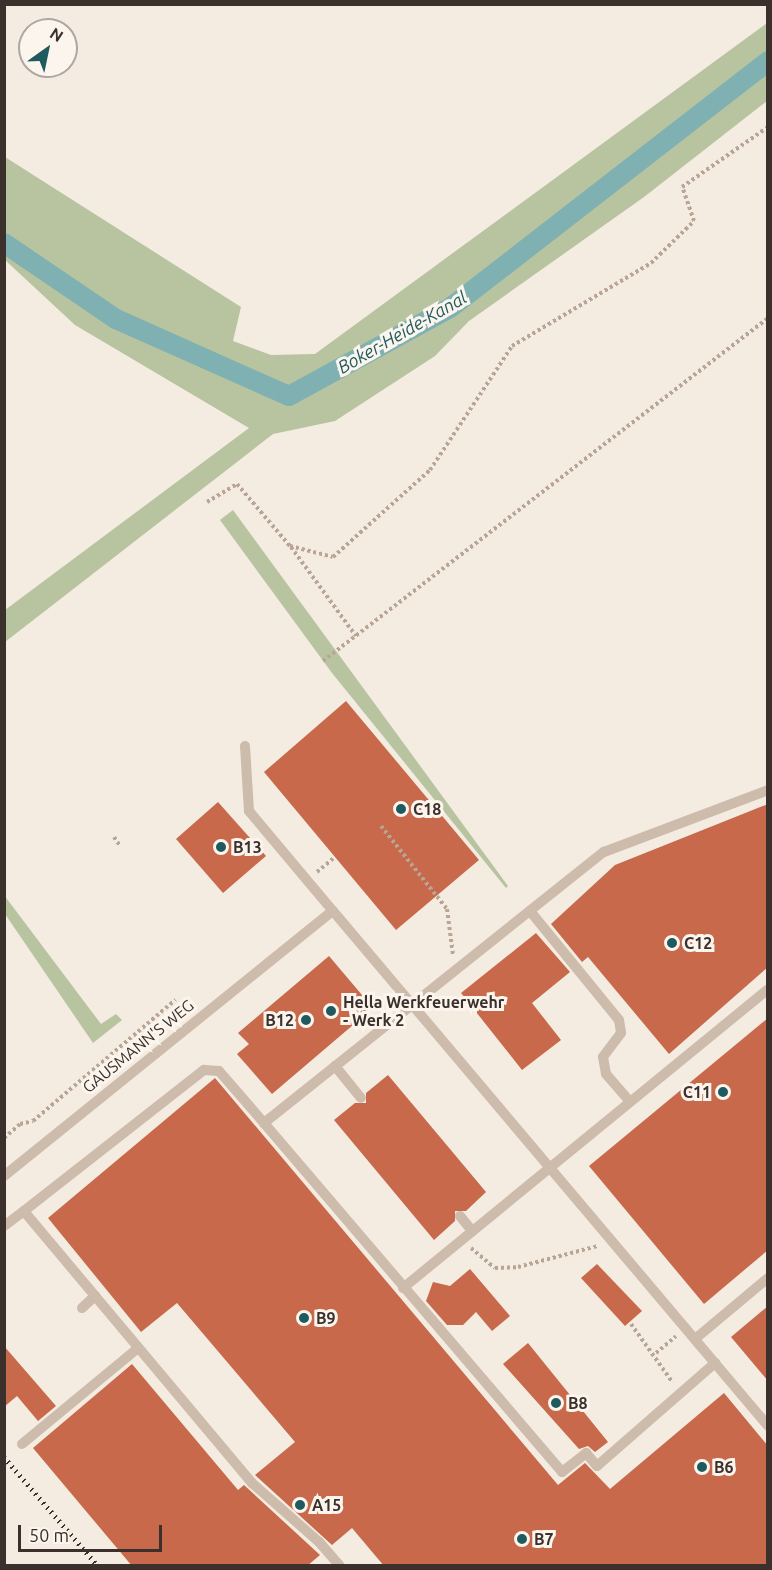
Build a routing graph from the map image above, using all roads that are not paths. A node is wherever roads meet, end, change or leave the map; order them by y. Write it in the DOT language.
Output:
graph roads {
  1 [pos="245,746"];
  2 [pos="768,790"];
  3 [pos="333,910"];
  4 [pos="530,911"];
  5 [pos="768,989"];
  6 [pos="411,1006"];
  7 [pos="335,1066"];
  8 [pos="361,1098"];
  9 [pos="629,1100"];
  10 [pos="264,1123"];
  11 [pos="548,1166"];
  12 [pos="4,1176"];
  13 [pos="24,1211"];
  14 [pos="460,1216"];
  15 [pos="4,1226"];
  16 [pos="472,1231"];
  17 [pos="768,1278"];
  18 [pos="403,1288"];
  19 [pos="95,1296"];
  20 [pos="82,1308"];
  21 [pos="695,1339"];
  22 [pos="138,1348"];
  23 [pos="715,1363"];
  24 [pos="768,1426"];
  25 [pos="22,1444"];
  26 [pos="340,1566"];
  1 -- 3 [label="lane"];
  2 -- 4 [label="lane"];
  3 -- 6 [label="lane"];
  3 -- 12 [label="lane, GAUSMANN'S WEG"];
  4 -- 6 [label="lane"];
  4 -- 9 [label="lane"];
  5 -- 9 [label="lane"];
  6 -- 7 [label="lane"];
  6 -- 11 [label="lane"];
  7 -- 8 [label="lane"];
  7 -- 10 [label="lane"];
  9 -- 11 [label="lane"];
  10 -- 13 [label="lane"];
  10 -- 18 [label="lane"];
  11 -- 16 [label="lane"];
  11 -- 21 [label="lane"];
  13 -- 15 [label="lane"];
  13 -- 19 [label="lane"];
  14 -- 16 [label="lane"];
  16 -- 18 [label="lane"];
  17 -- 21 [label="lane"];
  18 -- 23 [label="lane"];
  19 -- 20 [label="lane"];
  19 -- 22 [label="lane"];
  21 -- 23 [label="lane"];
  22 -- 25 [label="lane"];
  22 -- 26 [label="lane"];
  23 -- 24 [label="lane"];
}
